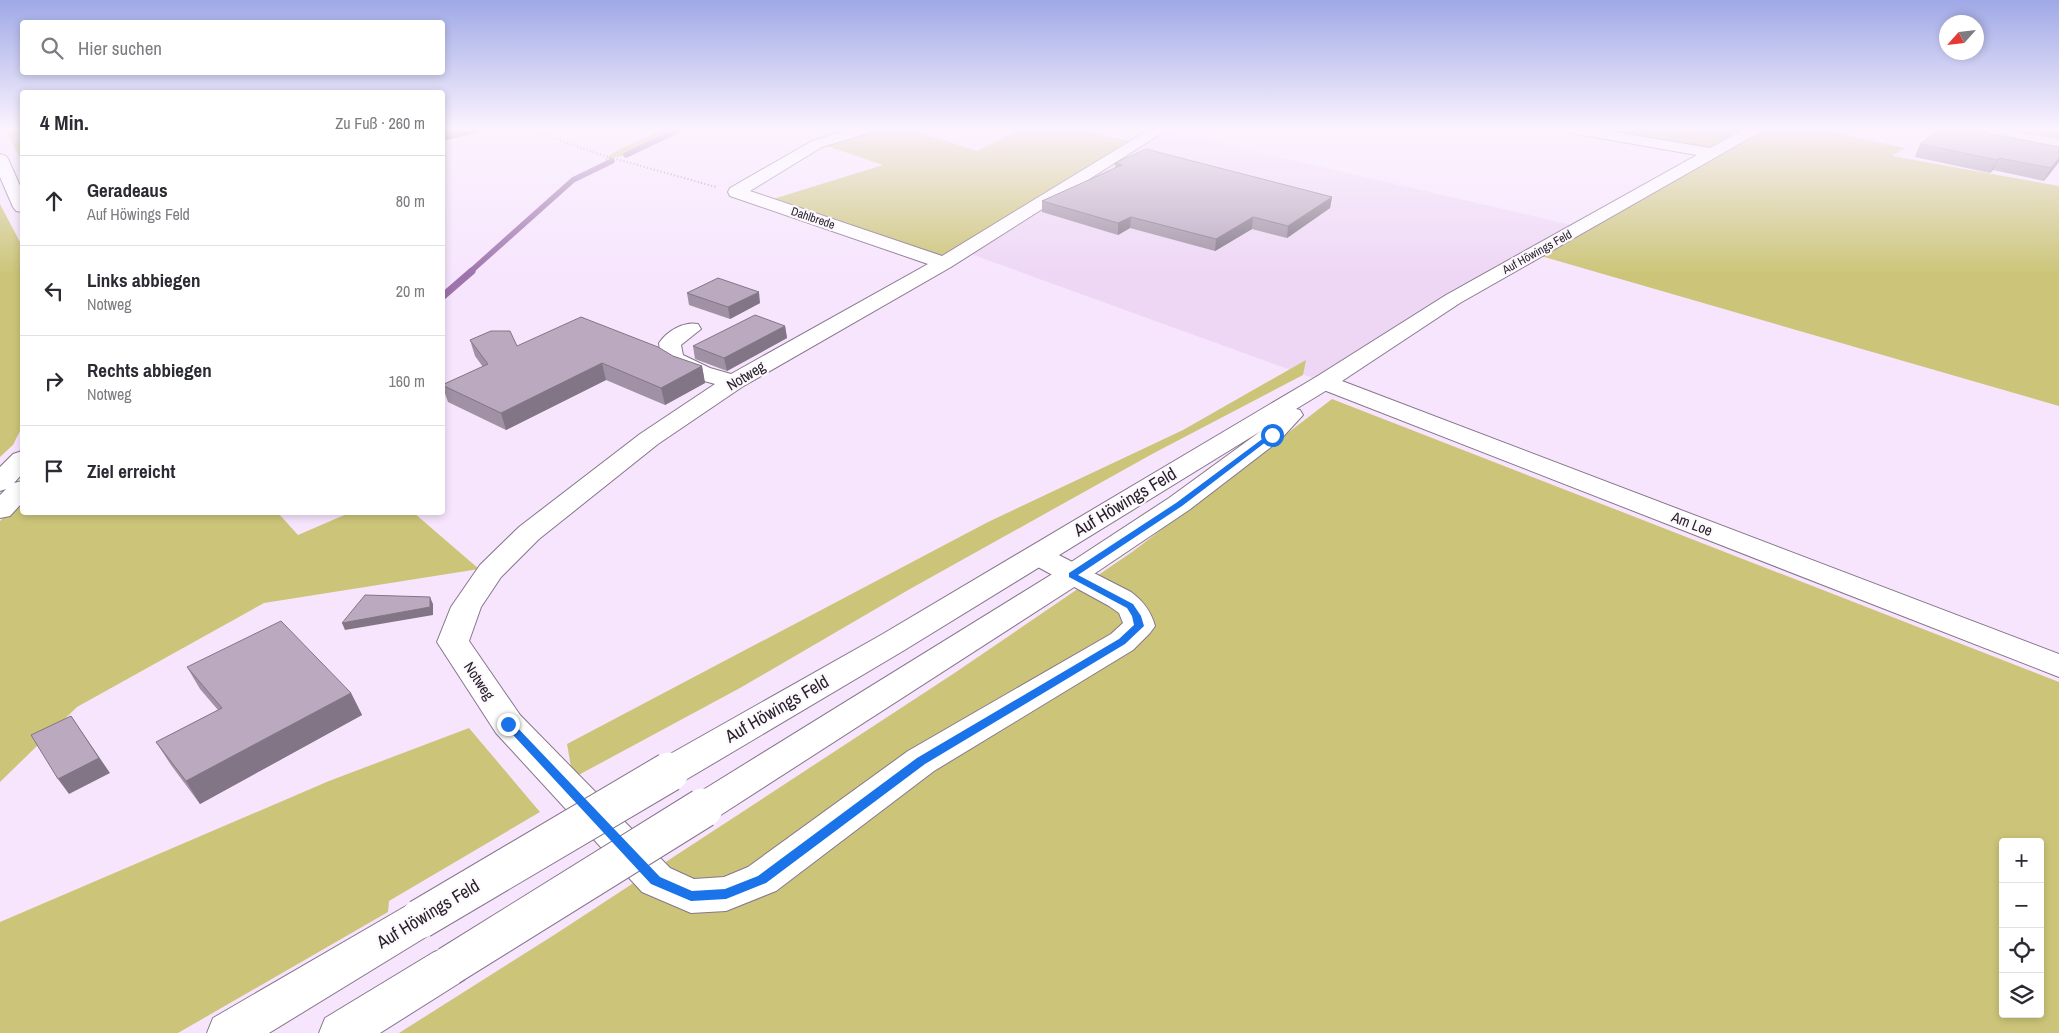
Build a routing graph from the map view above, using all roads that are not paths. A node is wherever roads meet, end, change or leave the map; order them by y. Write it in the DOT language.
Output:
graph roads {
  1 [pos="8,177"];
  2 [pos="761,177"];
  3 [pos="1082,177"];
  4 [pos="1669,177"];
  5 [pos="20,203"];
  6 [pos="944,262"];
  7 [pos="690,330"];
  8 [pos="734,382"];
  9 [pos="1324,382"];
  10 [pos="20,461"];
  11 [pos="0,482"];
  12 [pos="20,492"];
  13 [pos="0,510"];
  14 [pos="1037,555"];
  15 [pos="1072,575"];
  16 [pos="2059,666"];
  17 [pos="228,1033"];
  18 [pos="341,1033"];
  1 -- 5 [label="street"];
  2 -- 6 [label="street, Dahlbrede"];
  3 -- 6 [label="street, Notweg"];
  4 -- 9 [label="street, Auf Höwings Feld"];
  6 -- 8 [label="street, Notweg"];
  7 -- 8 [label="street"];
  8 -- 15 [label="street, Notweg"];
  9 -- 14 [label="street, Auf Höwings Feld"];
  9 -- 15 [label="street, Auf Höwings Feld"];
  9 -- 16 [label="street, Am Loe"];
  10 -- 11 [label="street"];
  12 -- 13 [label="street"];
  14 -- 15 [label="street, Notweg"];
  14 -- 17 [label="street, Auf Höwings Feld, bridge"];
  15 -- 18 [label="street, Auf Höwings Feld, bridge"];
}
